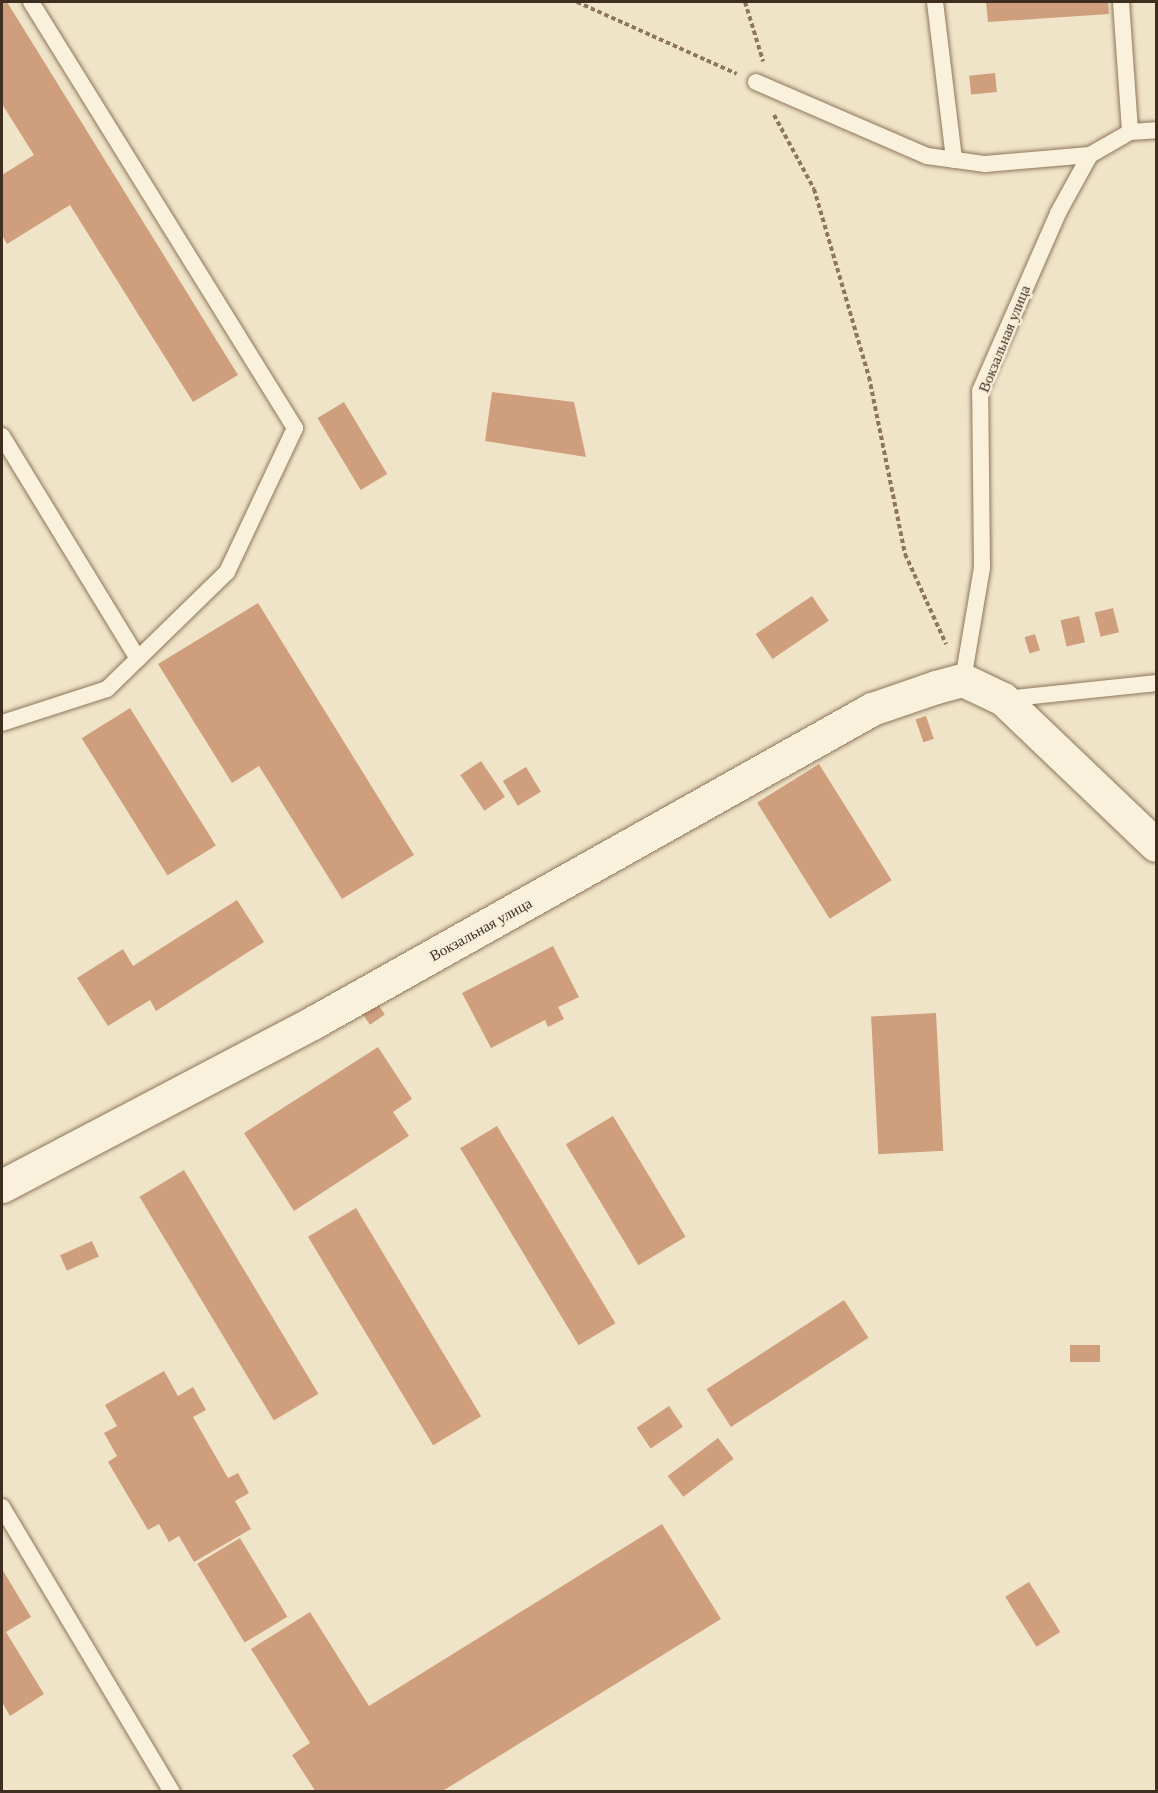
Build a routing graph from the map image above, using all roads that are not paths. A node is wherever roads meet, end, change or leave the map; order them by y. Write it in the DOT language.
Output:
graph roads {
  1 [pos="31,2"];
  2 [pos="935,2"];
  3 [pos="1121,2"];
  4 [pos="763,85"];
  5 [pos="1156,130"];
  6 [pos="1130,132"];
  7 [pos="1090,155"];
  8 [pos="954,160"];
  9 [pos="2,436"];
  10 [pos="138,659"];
  11 [pos="963,680"];
  12 [pos="1156,683"];
  13 [pos="1003,699"];
  14 [pos="2,723"];
  15 [pos="1156,845"];
  16 [pos="2,1186"];
  17 [pos="2,1507"];
  18 [pos="172,1791"];
  1 -- 10 [label="lane"];
  2 -- 8 [label="lane"];
  3 -- 6 [label="lane"];
  4 -- 8 [label="lane"];
  5 -- 6 [label="lane"];
  6 -- 7 [label="lane"];
  7 -- 8 [label="lane"];
  7 -- 11 [label="lane, Вокзальная улица"];
  9 -- 10 [label="lane"];
  10 -- 14 [label="lane"];
  11 -- 13 [label="street"];
  11 -- 16 [label="street, Вокзальная улица"];
  12 -- 13 [label="lane"];
  13 -- 15 [label="street"];
  17 -- 18 [label="lane"];
}
